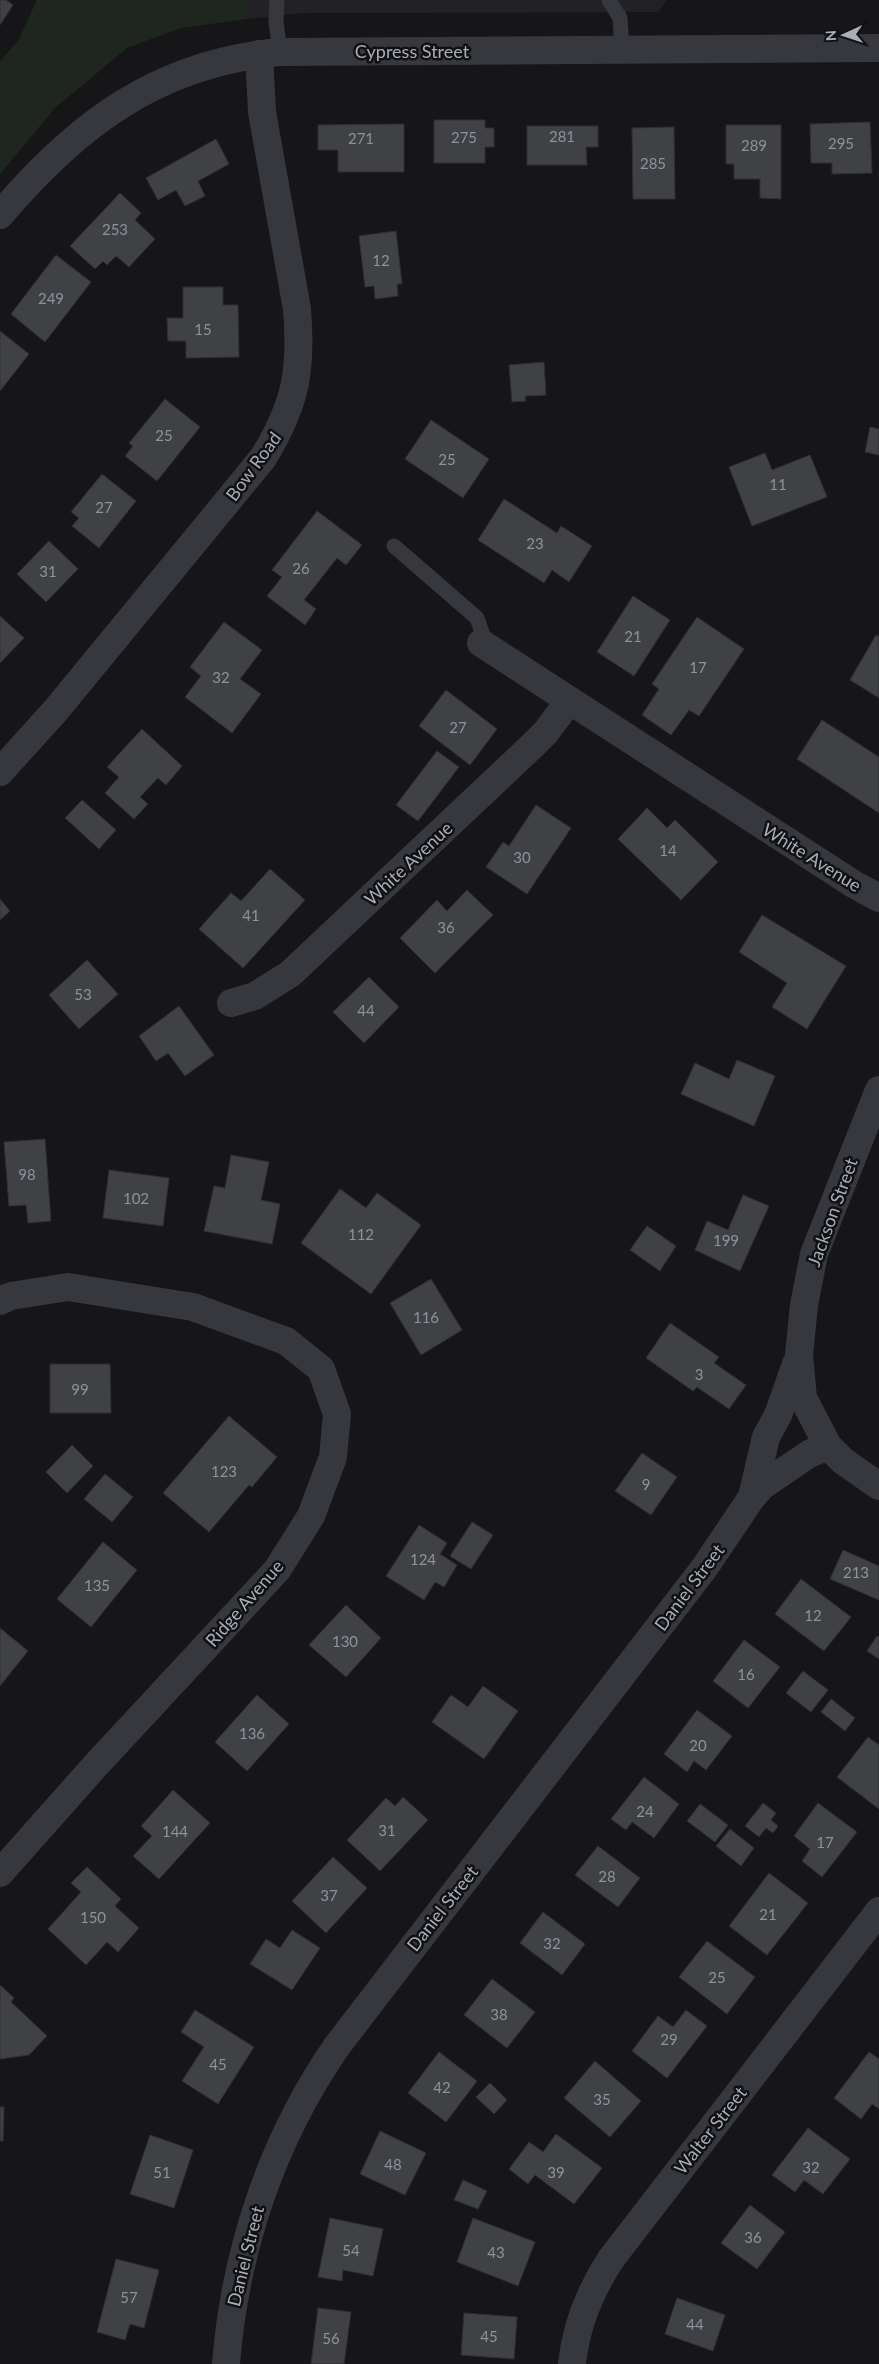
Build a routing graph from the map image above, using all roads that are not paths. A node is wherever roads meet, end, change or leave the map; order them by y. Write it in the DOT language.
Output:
graph roads {
  1 [pos="276,0"];
  2 [pos="609,0"];
  3 [pos="879,48"];
  4 [pos="622,49"];
  5 [pos="270,53"];
  6 [pos="0,215"];
  7 [pos="394,546"];
  8 [pos="481,643"];
  9 [pos="569,701"];
  10 [pos="0,772"];
  11 [pos="879,898"];
  12 [pos="231,1003"];
  13 [pos="879,1090"];
  14 [pos="0,1301"];
  15 [pos="800,1355"];
  16 [pos="828,1446"];
  17 [pos="879,1486"];
  18 [pos="752,1497"];
  19 [pos="0,1873"];
  20 [pos="879,1911"];
  21 [pos="226,2364"];
  22 [pos="572,2364"];
  1 -- 5 [label="lane"];
  2 -- 4 [label="lane"];
  3 -- 4 [label="street, Cypress Street"];
  4 -- 5 [label="street, Cypress Street"];
  5 -- 6 [label="street, Cypress Street"];
  5 -- 10 [label="street, Bow Road"];
  7 -- 8 [label="lane"];
  8 -- 9 [label="street, White Avenue"];
  9 -- 11 [label="street, White Avenue"];
  9 -- 12 [label="street, White Avenue"];
  13 -- 15 [label="street, Jackson Street"];
  14 -- 19 [label="street, Ridge Avenue"];
  15 -- 16 [label="street, Jackson Street"];
  15 -- 18 [label="street, Daniel Street"];
  16 -- 17 [label="street, Jackson Street"];
  16 -- 18 [label="street, Daniel Street"];
  18 -- 21 [label="street, Daniel Street"];
  20 -- 22 [label="street, Walter Street"];
}
